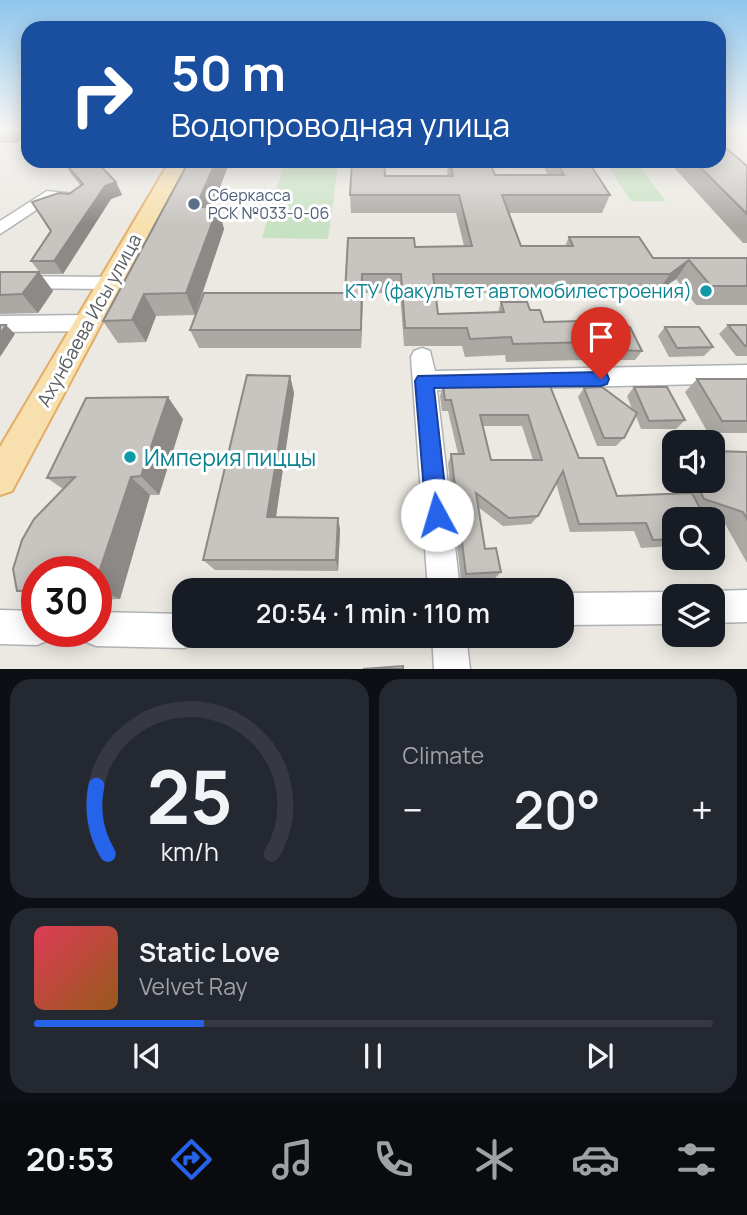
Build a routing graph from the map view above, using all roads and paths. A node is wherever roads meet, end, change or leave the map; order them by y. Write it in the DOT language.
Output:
graph roads {
  1 [pos="175,168"];
  2 [pos="75,199"];
  3 [pos="0,229"];
  4 [pos="0,282"];
  5 [pos="110,282"];
  6 [pos="88,323"];
  7 [pos="0,324"];
  8 [pos="747,374"];
  9 [pos="0,479"];
  10 [pos="443,578"];
  11 [pos="725,607"];
  12 [pos="747,607"];
  13 [pos="662,608"];
  14 [pos="574,609"];
  15 [pos="0,627"];
  16 [pos="21,628"];
  17 [pos="112,629"];
  18 [pos="172,631"];
  19 [pos="450,648"];
  20 [pos="452,669"];
  1 -- 5 [label="main road, Ахунбаева Исы улица"];
  2 -- 3 [label="street"];
  4 -- 5 [label="street"];
  5 -- 6 [label="main road, Ахунбаева Исы улица"];
  6 -- 7 [label="street"];
  6 -- 9 [label="main road, Ахунбаева Исы улица"];
  8 -- 10 [label="street"];
  11 -- 12 [label="street"];
  13 -- 14 [label="street"];
  15 -- 16 [label="street"];
  17 -- 18 [label="street"];
  19 -- 20 [label="street"];
}
